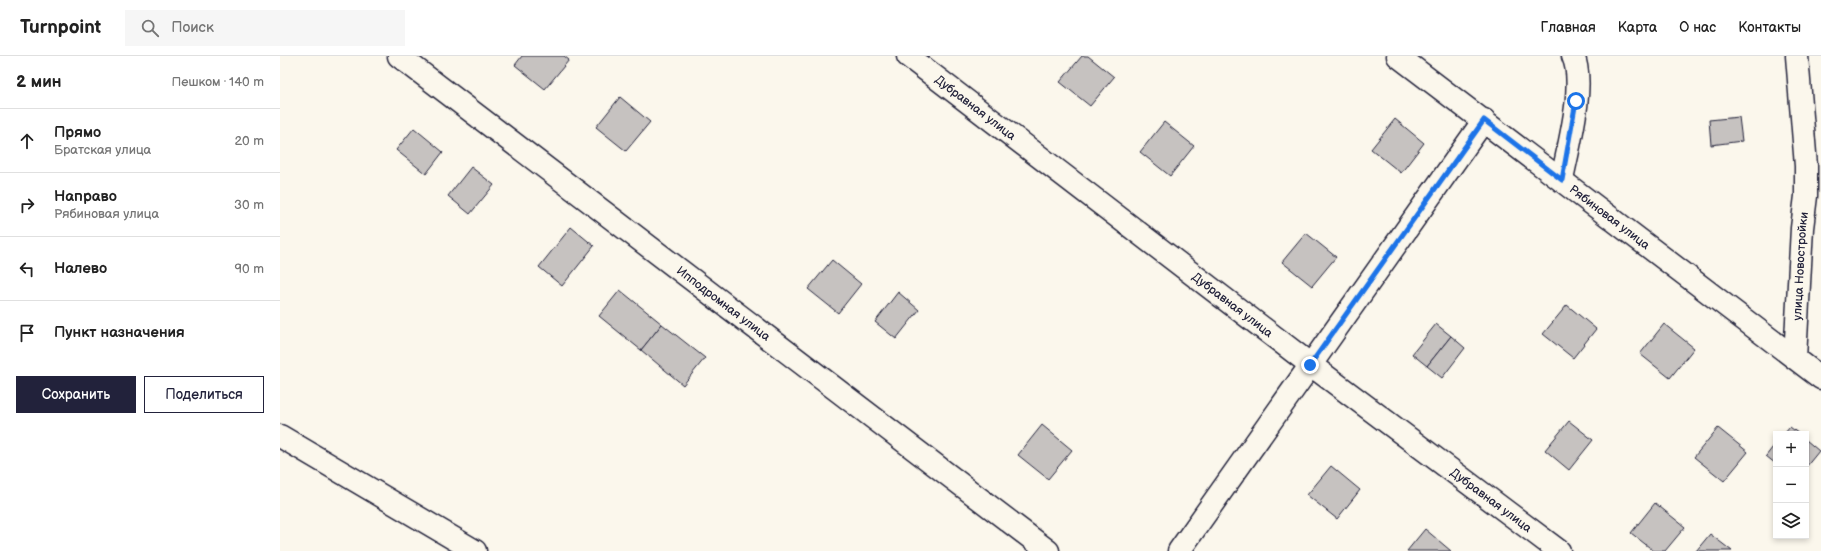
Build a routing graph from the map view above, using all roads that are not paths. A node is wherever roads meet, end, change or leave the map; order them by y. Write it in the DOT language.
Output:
graph roads {
  1 [pos="398,56"];
  2 [pos="908,56"];
  3 [pos="1398,56"];
  4 [pos="1573,56"];
  5 [pos="1797,56"];
  6 [pos="1484,120"];
  7 [pos="1562,180"];
  8 [pos="1795,358"];
  9 [pos="1310,365"];
  10 [pos="1821,378"];
  11 [pos="280,436"];
  12 [pos="475,551"];
  13 [pos="1048,551"];
  14 [pos="1179,551"];
  15 [pos="1559,551"];
  1 -- 13 [label="street, Ипподромная улица"];
  2 -- 9 [label="street, Дубравная улица"];
  3 -- 6 [label="street, Рябиновая улица"];
  4 -- 7 [label="street"];
  5 -- 8 [label="street, улица Новостройки"];
  6 -- 7 [label="street, Рябиновая улица"];
  6 -- 9 [label="street"];
  7 -- 8 [label="street, Рябиновая улица"];
  8 -- 10 [label="street, Рябиновая улица"];
  9 -- 14 [label="street"];
  9 -- 15 [label="street, Дубравная улица"];
  11 -- 12 [label="street"];
}
